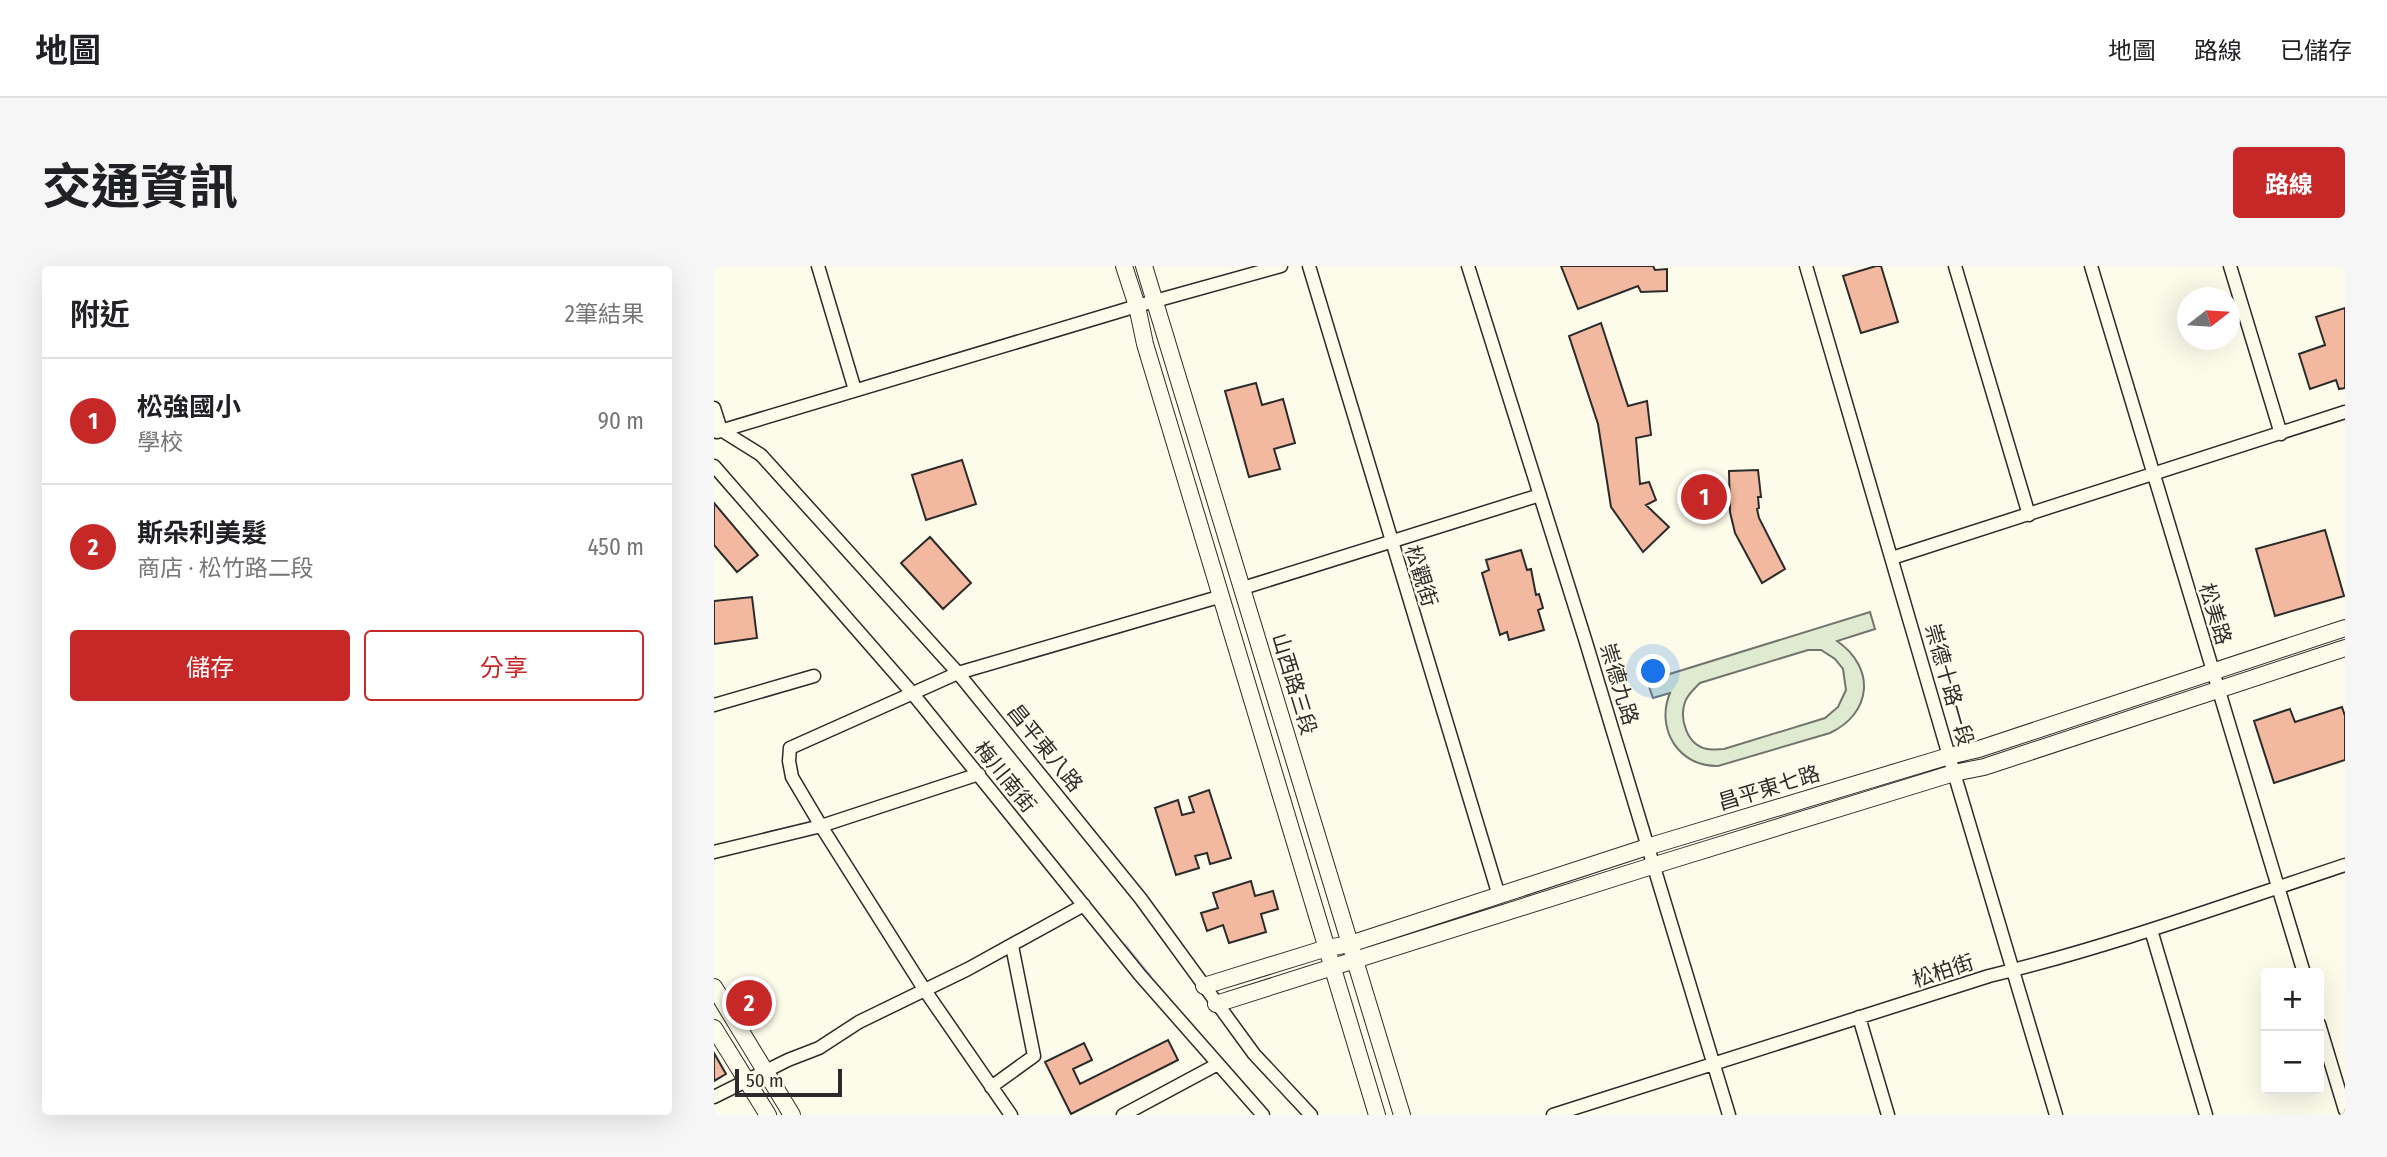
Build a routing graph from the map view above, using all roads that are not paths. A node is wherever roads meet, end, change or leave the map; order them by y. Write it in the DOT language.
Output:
graph roads {
  1 [pos="818,266"];
  2 [pos="1124,266"];
  3 [pos="1144,266"];
  4 [pos="1281,266"];
  5 [pos="1309,266"];
  6 [pos="1468,266"];
  7 [pos="1806,266"];
  8 [pos="1955,266"];
  9 [pos="2091,266"];
  10 [pos="2230,266"];
  11 [pos="1154,301"];
  12 [pos="1137,306"];
  13 [pos="855,390"];
  14 [pos="714,408"];
  15 [pos="2345,412"];
  16 [pos="716,429"];
  17 [pos="2281,434"];
  18 [pos="714,466"];
  19 [pos="2153,474"];
  20 [pos="1540,495"];
  21 [pos="2029,515"];
  22 [pos="1391,541"];
  23 [pos="1892,558"];
  24 [pos="1243,588"];
  25 [pos="1222,596"];
  26 [pos="2345,628"];
  27 [pos="2345,648"];
  28 [pos="2212,672"];
  29 [pos="958,673"];
  30 [pos="814,676"];
  31 [pos="2217,690"];
  32 [pos="913,694"];
  33 [pos="714,705"];
  34 [pos="1948,756"];
  35 [pos="979,774"];
  36 [pos="1954,774"];
  37 [pos="821,826"];
  38 [pos="1647,847"];
  39 [pos="714,852"];
  40 [pos="2345,865"];
  41 [pos="1652,866"];
  42 [pos="2278,887"];
  43 [pos="1499,896"];
  44 [pos="1084,905"];
  45 [pos="2151,930"];
  46 [pos="1350,944"];
  47 [pos="1012,946"];
  48 [pos="1327,948"];
  49 [pos="1355,960"];
  50 [pos="1333,968"];
  51 [pos="2302,968"];
  52 [pos="2013,970"];
  53 [pos="1204,986"];
  54 [pos="714,988"];
  55 [pos="924,989"];
  56 [pos="1216,1004"];
  57 [pos="1859,1017"];
  58 [pos="714,1028"];
  59 [pos="2321,1031"];
  60 [pos="1713,1062"];
  61 [pos="1218,1064"];
  62 [pos="766,1070"];
  63 [pos="747,1080"];
  64 [pos="991,1087"];
  65 [pos="714,1097"];
  66 [pos="2345,1111"];
  67 [pos="1559,1114"];
  68 [pos="768,1115"];
  69 [pos="792,1115"];
  70 [pos="1011,1115"];
  71 [pos="1123,1115"];
  72 [pos="1263,1115"];
  73 [pos="1311,1115"];
  74 [pos="1377,1115"];
  75 [pos="1402,1115"];
  76 [pos="1729,1115"];
  77 [pos="1888,1115"];
  78 [pos="2056,1115"];
  79 [pos="2206,1115"];
  1 -- 13 [label="street"];
  2 -- 12 [label="street, 山西路三段"];
  3 -- 11 [label="street, 山西路三段"];
  4 -- 11 [label="street"];
  5 -- 22 [label="street, 松觀街"];
  6 -- 20 [label="street, 崇德九路"];
  7 -- 23 [label="street, 崇德十路一段"];
  8 -- 21 [label="street"];
  9 -- 19 [label="street, 松美路"];
  10 -- 17 [label="street"];
  11 -- 12 [label="street"];
  11 -- 24 [label="street, 山西路三段"];
  12 -- 13 [label="street"];
  12 -- 25 [label="street, 山西路三段"];
  13 -- 16 [label="street"];
  14 -- 16 [label="street"];
  15 -- 17 [label="street"];
  16 -- 29 [label="street, 昌平東八路"];
  17 -- 19 [label="street"];
  18 -- 32 [label="street, 梅川南街"];
  19 -- 21 [label="street"];
  19 -- 28 [label="street, 松美路"];
  20 -- 22 [label="street"];
  20 -- 38 [label="street, 崇德九路"];
  21 -- 23 [label="street"];
  22 -- 24 [label="street"];
  22 -- 43 [label="street, 松觀街"];
  23 -- 34 [label="street, 崇德十路一段"];
  24 -- 46 [label="street, 山西路三段"];
  25 -- 29 [label="street"];
  25 -- 48 [label="street, 山西路三段"];
  26 -- 28 [label="street, 昌平東七路"];
  27 -- 31 [label="street, 昌平東七路"];
  28 -- 31 [label="street, 松美路"];
  28 -- 34 [label="street, 昌平東七路"];
  29 -- 32 [label="street"];
  29 -- 53 [label="street, 昌平東八路"];
  30 -- 33 [label="street"];
  31 -- 36 [label="street, 昌平東七路"];
  31 -- 42 [label="street, 松美路"];
  32 -- 35 [label="street, 梅川南街"];
  32 -- 37 [label="street"];
  34 -- 36 [label="street, 崇德十路一段"];
  34 -- 38 [label="street, 昌平東七路"];
  35 -- 37 [label="street"];
  35 -- 44 [label="street, 梅川南街"];
  36 -- 41 [label="street, 昌平東七路"];
  36 -- 52 [label="street, 崇德十路一段"];
  37 -- 39 [label="street"];
  37 -- 55 [label="street"];
  38 -- 41 [label="street, 崇德九路"];
  38 -- 43 [label="street, 昌平東七路"];
  40 -- 42 [label="street, 松柏街"];
  41 -- 49 [label="street, 昌平東七路"];
  41 -- 60 [label="street, 崇德九路"];
  42 -- 45 [label="street, 松柏街"];
  42 -- 51 [label="street, 松美路"];
  43 -- 46 [label="street, 昌平東七路"];
  44 -- 47 [label="street"];
  44 -- 61 [label="street, 梅川南街"];
  45 -- 52 [label="street, 松柏街"];
  45 -- 79 [label="street"];
  46 -- 48 [label="street, 昌平東七路"];
  46 -- 49 [label="street, 山西路三段"];
  47 -- 55 [label="street"];
  47 -- 64 [label="street"];
  48 -- 50 [label="street, 山西路三段"];
  48 -- 53 [label="street, 昌平東七路"];
  49 -- 50 [label="street, 昌平東七路"];
  49 -- 75 [label="street, 山西路三段"];
  50 -- 56 [label="street, 昌平東七路"];
  50 -- 74 [label="street, 山西路三段"];
  52 -- 57 [label="street, 松柏街"];
  52 -- 78 [label="street, 崇德十路一段"];
  53 -- 56 [label="street, 昌平東八路"];
  54 -- 62 [label="street"];
  55 -- 62 [label="street"];
  55 -- 64 [label="street"];
  56 -- 73 [label="street, 昌平東八路"];
  57 -- 60 [label="street, 松柏街"];
  57 -- 77 [label="street"];
  58 -- 63 [label="street"];
  59 -- 66 [label="street"];
  60 -- 67 [label="street, 松柏街"];
  60 -- 76 [label="street, 崇德九路"];
  61 -- 71 [label="street"];
  61 -- 72 [label="street, 梅川南街"];
  62 -- 63 [label="street"];
  62 -- 69 [label="street"];
  63 -- 65 [label="street"];
  63 -- 68 [label="street"];
  64 -- 70 [label="street"];
}
